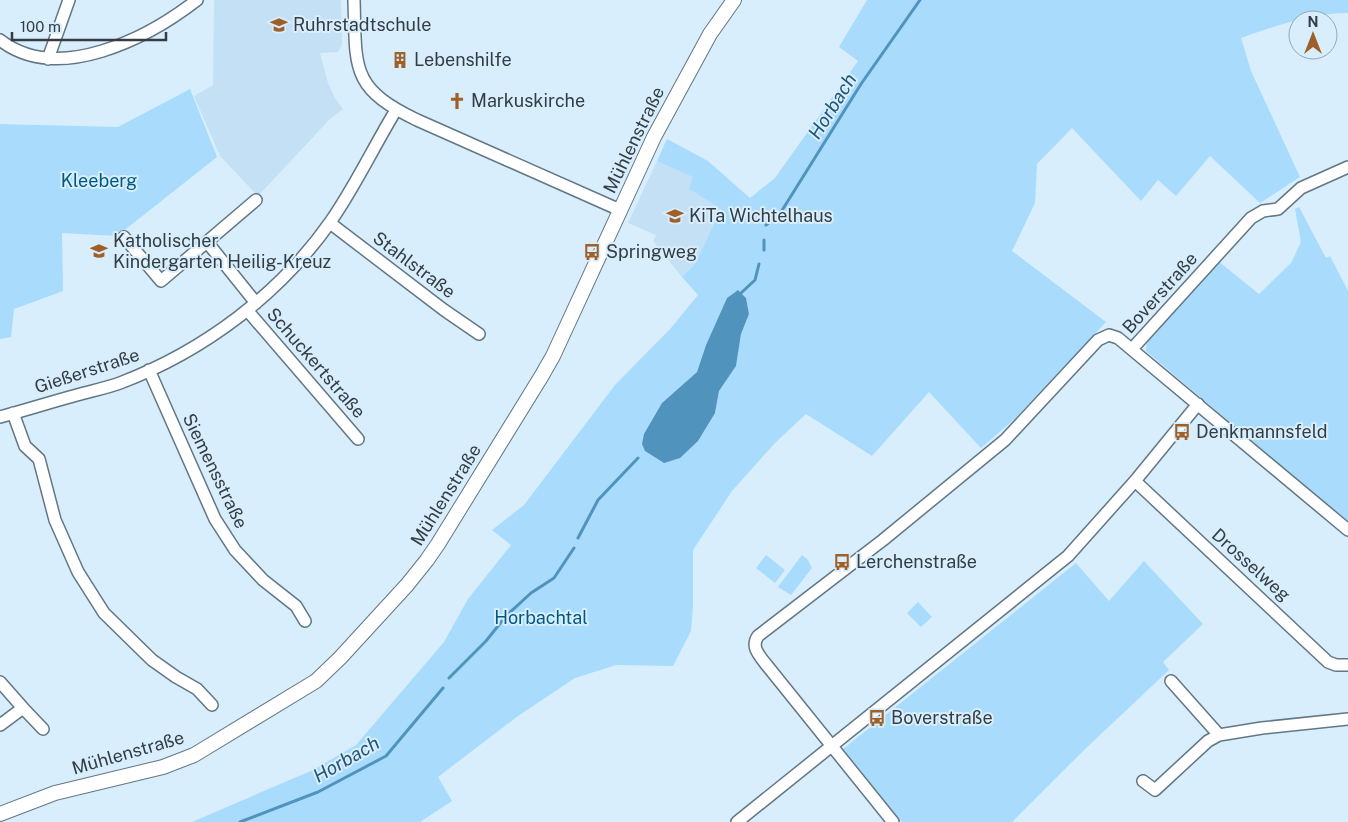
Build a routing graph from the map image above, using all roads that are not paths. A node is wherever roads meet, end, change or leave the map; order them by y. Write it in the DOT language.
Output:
graph roads {
  1 [pos="69,0"];
  2 [pos="197,0"];
  3 [pos="354,0"];
  4 [pos="734,0"];
  5 [pos="0,40"];
  6 [pos="48,59"];
  7 [pos="396,110"];
  8 [pos="1348,167"];
  9 [pos="256,200"];
  10 [pos="620,210"];
  11 [pos="330,223"];
  12 [pos="124,237"];
  13 [pos="207,242"];
  14 [pos="251,306"];
  15 [pos="479,334"];
  16 [pos="1132,349"];
  17 [pos="149,370"];
  18 [pos="1198,404"];
  19 [pos="13,413"];
  20 [pos="0,417"];
  21 [pos="358,439"];
  22 [pos="1135,481"];
  23 [pos="1348,530"];
  24 [pos="305,621"];
  25 [pos="1348,665"];
  26 [pos="1171,681"];
  27 [pos="0,682"];
  28 [pos="212,705"];
  29 [pos="23,708"];
  30 [pos="1348,719"];
  31 [pos="0,725"];
  32 [pos="43,730"];
  33 [pos="1219,735"];
  34 [pos="832,747"];
  35 [pos="1143,781"];
  36 [pos="0,814"];
  37 [pos="737,822"];
  38 [pos="893,822"];
  1 -- 6 [label="street"];
  2 -- 6 [label="street"];
  3 -- 7 [label="street"];
  4 -- 10 [label="street, Mühlenstraße"];
  5 -- 6 [label="street"];
  7 -- 10 [label="street"];
  7 -- 11 [label="street, Gießerstraße"];
  8 -- 16 [label="street, Boverstraße"];
  9 -- 13 [label="street"];
  10 -- 36 [label="street, Mühlenstraße"];
  11 -- 14 [label="street, Gießerstraße"];
  11 -- 15 [label="street, Stahlstraße"];
  12 -- 13 [label="street"];
  13 -- 14 [label="street, Schuckertstraße"];
  14 -- 17 [label="street, Gießerstraße"];
  14 -- 21 [label="street, Schuckertstraße"];
  16 -- 18 [label="street, Boverstraße"];
  16 -- 34 [label="street"];
  17 -- 19 [label="street, Gießerstraße"];
  17 -- 24 [label="street, Siemensstraße"];
  18 -- 22 [label="street"];
  18 -- 23 [label="street"];
  19 -- 20 [label="street, Gießerstraße"];
  19 -- 28 [label="street"];
  22 -- 25 [label="street, Drosselweg"];
  22 -- 34 [label="street"];
  26 -- 33 [label="street"];
  27 -- 29 [label="street"];
  29 -- 31 [label="street"];
  29 -- 32 [label="street"];
  30 -- 33 [label="street"];
  33 -- 35 [label="street"];
  34 -- 37 [label="street"];
  34 -- 38 [label="street"];
}
